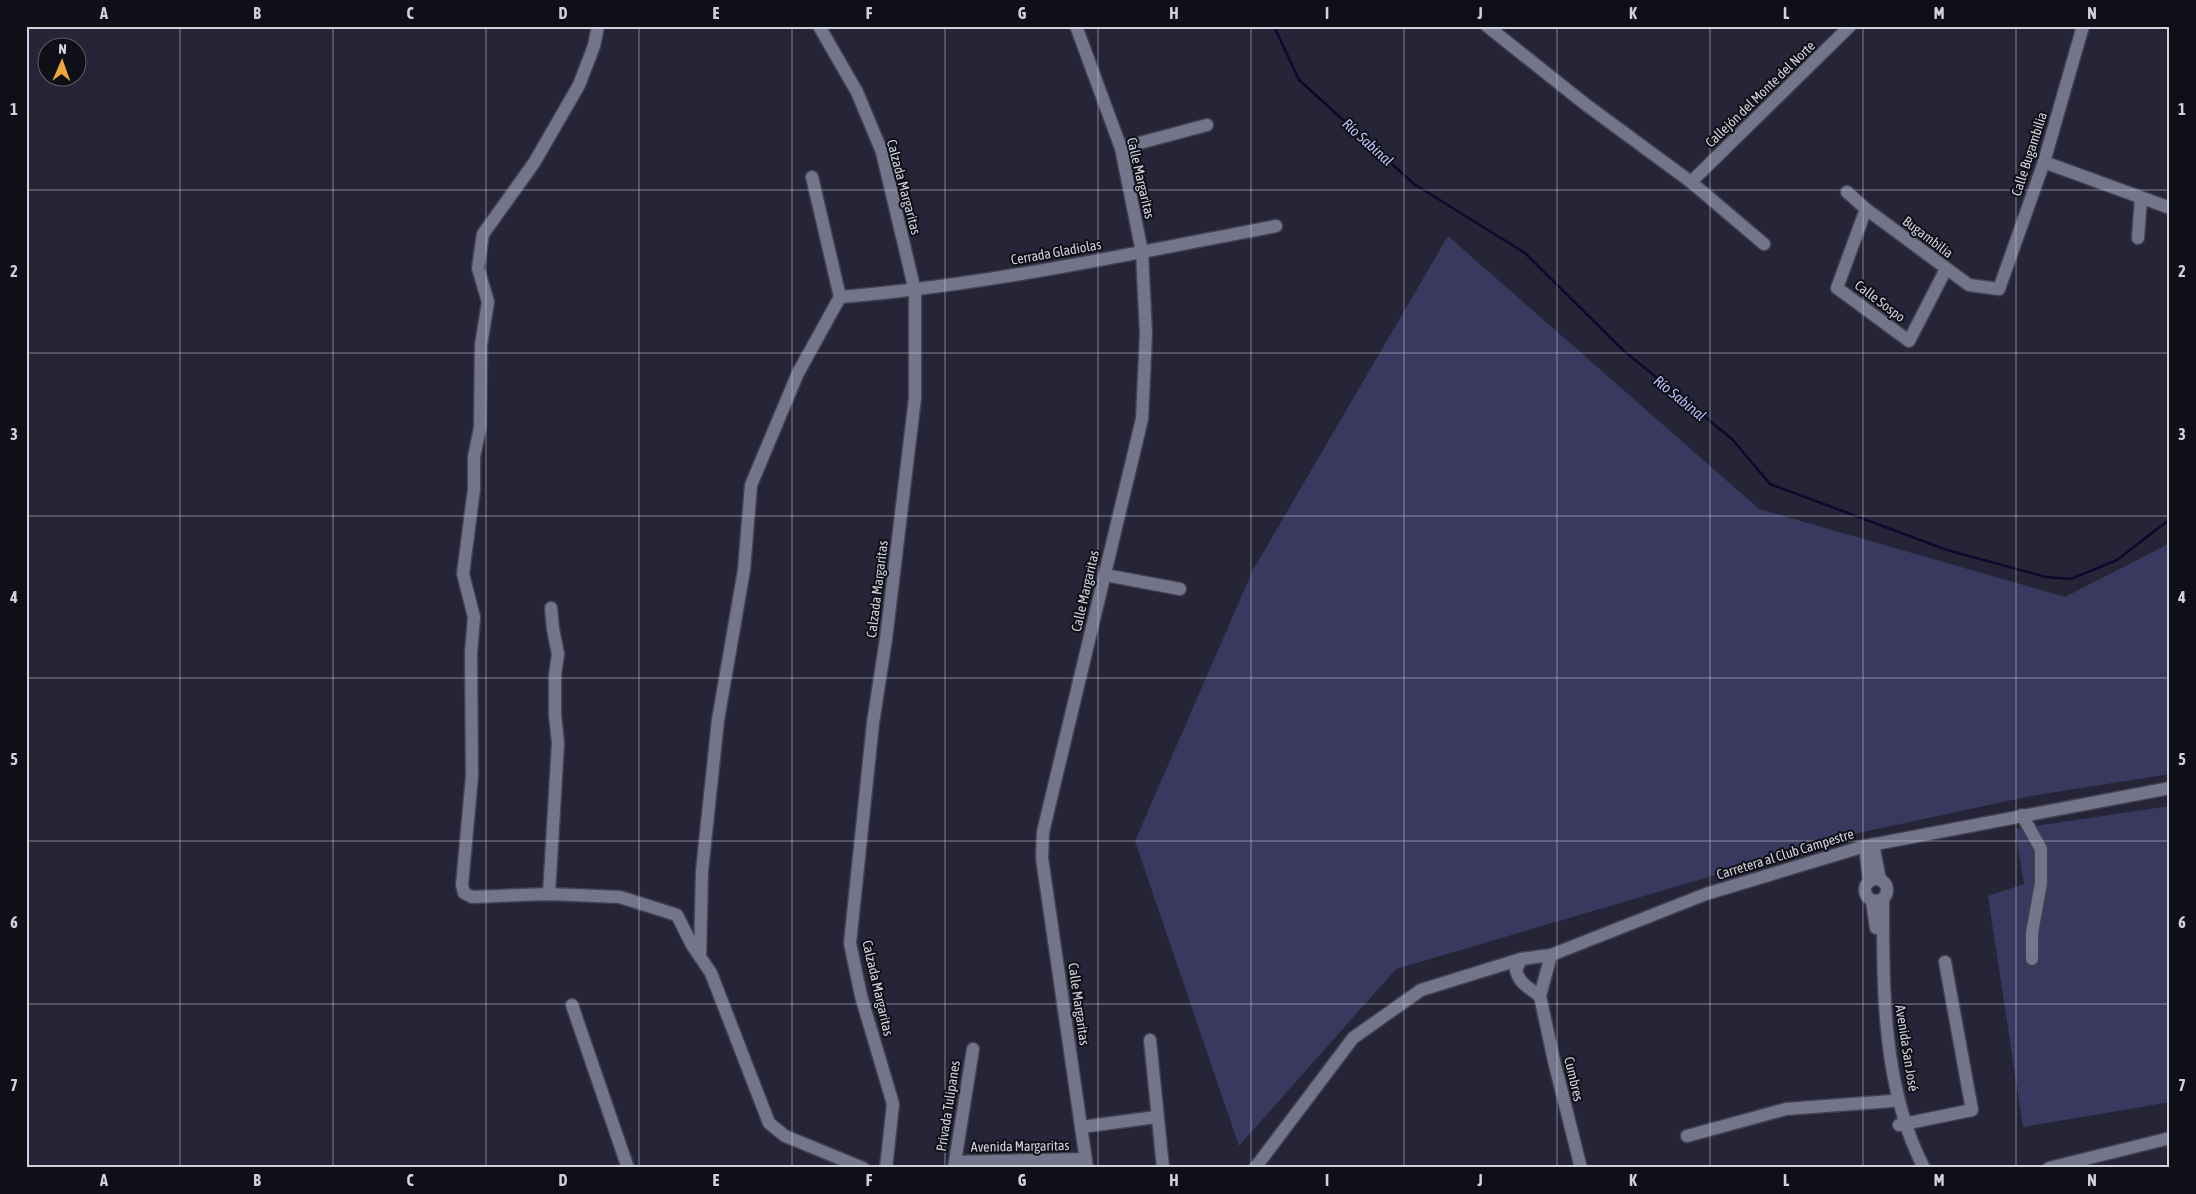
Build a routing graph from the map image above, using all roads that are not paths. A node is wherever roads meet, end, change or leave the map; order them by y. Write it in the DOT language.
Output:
graph roads {
  1 [pos="598,26"];
  2 [pos="819,26"];
  3 [pos="1076,26"];
  4 [pos="1487,26"];
  5 [pos="1850,26"];
  6 [pos="2083,26"];
  7 [pos="1207,125"];
  8 [pos="1121,148"];
  9 [pos="2044,162"];
  10 [pos="812,177"];
  11 [pos="1691,182"];
  12 [pos="1847,192"];
  13 [pos="2141,198"];
  14 [pos="2170,208"];
  15 [pos="1866,209"];
  16 [pos="1276,226"];
  17 [pos="2138,238"];
  18 [pos="1764,244"];
  19 [pos="1142,252"];
  20 [pos="1946,269"];
  21 [pos="1999,290"];
  22 [pos="915,291"];
  23 [pos="840,297"];
  24 [pos="1105,575"];
  25 [pos="1180,589"];
  26 [pos="550,608"];
  27 [pos="2170,788"];
  28 [pos="2134,794"];
  29 [pos="2170,796"];
  30 [pos="2022,815"];
  31 [pos="1869,845"];
  32 [pos="1874,881"];
  33 [pos="549,894"];
  34 [pos="1877,900"];
  35 [pos="1551,955"];
  36 [pos="700,957"];
  37 [pos="1521,959"];
  38 [pos="2032,959"];
  39 [pos="1945,962"];
  40 [pos="1540,996"];
  41 [pos="572,1005"];
  42 [pos="1150,1040"];
  43 [pos="973,1049"];
  44 [pos="1892,1101"];
  45 [pos="1156,1117"];
  46 [pos="1902,1124"];
  47 [pos="1082,1127"];
  48 [pos="1687,1136"];
  49 [pos="2170,1138"];
  50 [pos="1087,1163"];
  51 [pos="954,1165"];
  52 [pos="628,1168"];
  53 [pos="863,1168"];
  54 [pos="886,1168"];
  55 [pos="1163,1168"];
  56 [pos="1255,1168"];
  57 [pos="1581,1168"];
  58 [pos="1915,1168"];
  59 [pos="1924,1168"];
  60 [pos="2049,1168"];
  1 -- 33 [label="street"];
  2 -- 22 [label="street, Calzada Margaritas"];
  3 -- 8 [label="street, Calle Margaritas"];
  4 -- 11 [label="street"];
  5 -- 11 [label="street, Callejón del Monte del Norte"];
  6 -- 9 [label="street, Calle Bugambilia"];
  7 -- 8 [label="street"];
  8 -- 19 [label="street, Calle Margaritas"];
  9 -- 13 [label="street"];
  9 -- 21 [label="street, Calle Bugambilia"];
  10 -- 23 [label="street"];
  11 -- 18 [label="street"];
  12 -- 15 [label="street, Bugambilia"];
  13 -- 14 [label="street"];
  13 -- 17 [label="street"];
  15 -- 20 [label="street, Bugambilia"];
  15 -- 20 [label="street, Calle Sospo"];
  16 -- 19 [label="street, Cerrada Gladiolas"];
  19 -- 22 [label="street, Cerrada Gladiolas"];
  19 -- 24 [label="street, Calle Margaritas"];
  20 -- 21 [label="street, Bugambilia"];
  22 -- 23 [label="street, Cerrada Gladiolas"];
  22 -- 54 [label="street, Calzada Margaritas"];
  23 -- 36 [label="street"];
  24 -- 25 [label="street"];
  24 -- 47 [label="street, Calle Margaritas"];
  26 -- 33 [label="street"];
  27 -- 28 [label="street, Carretera al Club Campestre"];
  28 -- 29 [label="street"];
  28 -- 30 [label="street, Carretera al Club Campestre"];
  30 -- 31 [label="street, Carretera al Club Campestre"];
  30 -- 38 [label="street"];
  31 -- 32 [label="street"];
  31 -- 35 [label="street, Carretera al Club Campestre"];
  32 -- 34 [label="street"];
  32 -- 34 [label="street"];
  33 -- 36 [label="street"];
  34 -- 44 [label="street, Avenida San José"];
  34 -- 46 [label="street, Avenida San José"];
  35 -- 37 [label="street, Carretera al Club Campestre"];
  35 -- 40 [label="street, Cumbres"];
  36 -- 53 [label="street"];
  37 -- 40 [label="street"];
  37 -- 56 [label="street, Carretera al Club Campestre"];
  39 -- 46 [label="street"];
  40 -- 57 [label="street, Cumbres"];
  41 -- 52 [label="street"];
  42 -- 45 [label="street"];
  43 -- 51 [label="street, Privada Tulipanes"];
  44 -- 46 [label="street, Avenida San José"];
  44 -- 48 [label="street"];
  45 -- 47 [label="street"];
  45 -- 55 [label="street"];
  46 -- 58 [label="street, Avenida San José"];
  46 -- 59 [label="street, Avenida San José"];
  47 -- 50 [label="street, Calle Margaritas"];
  49 -- 60 [label="street"];
  50 -- 51 [label="street, Avenida Margaritas"];
}
